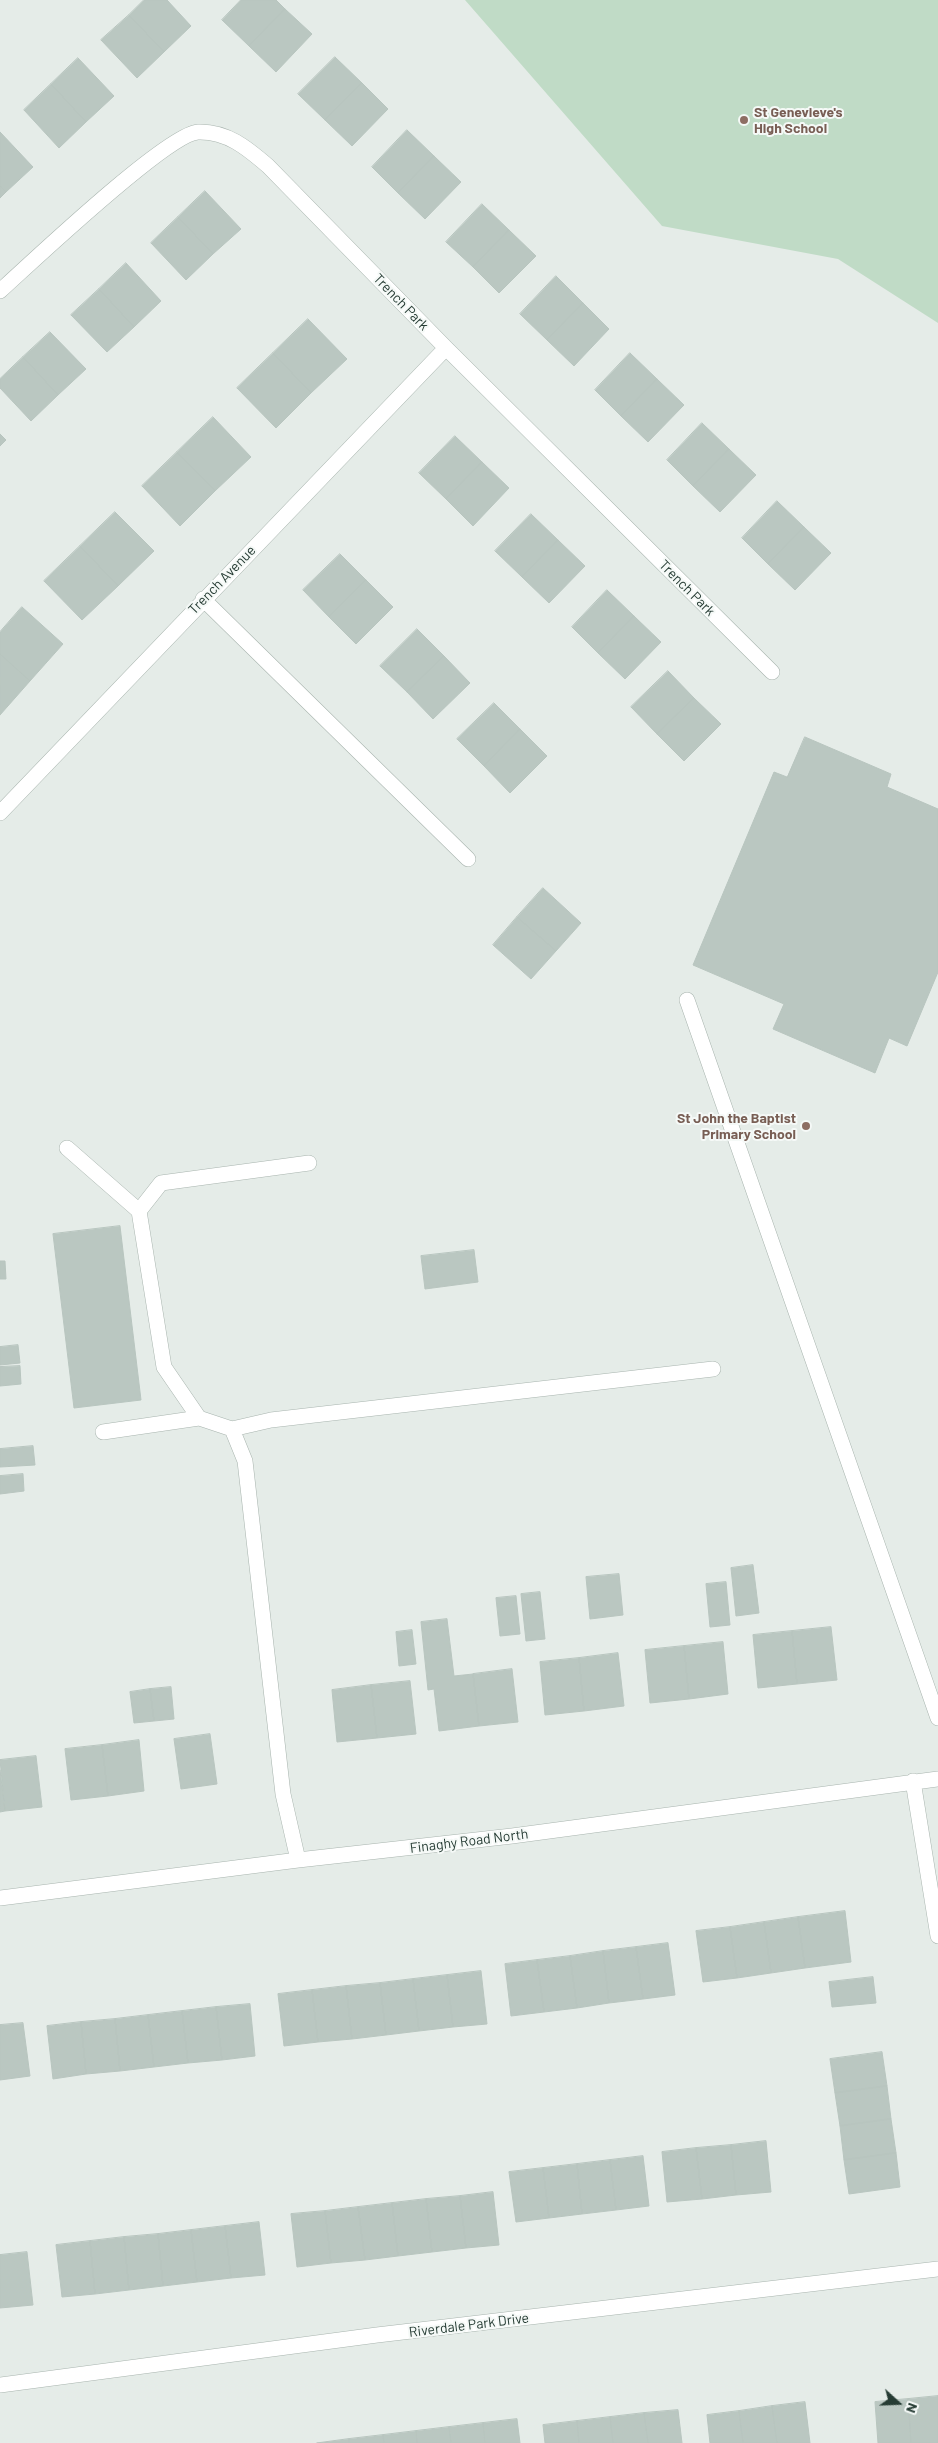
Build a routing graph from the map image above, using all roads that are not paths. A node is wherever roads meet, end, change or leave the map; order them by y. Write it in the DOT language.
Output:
graph roads {
  1 [pos="0,290"];
  2 [pos="446,348"];
  3 [pos="203,599"];
  4 [pos="772,672"];
  5 [pos="0,814"];
  6 [pos="468,859"];
  7 [pos="687,1000"];
  8 [pos="67,1148"];
  9 [pos="309,1163"];
  10 [pos="139,1211"];
  11 [pos="713,1369"];
  12 [pos="199,1418"];
  13 [pos="232,1429"];
  14 [pos="103,1432"];
  15 [pos="938,1718"];
  16 [pos="938,1778"];
  17 [pos="913,1781"];
  18 [pos="298,1860"];
  19 [pos="0,1898"];
  20 [pos="938,1936"];
  21 [pos="938,2269"];
  22 [pos="0,2385"];
  1 -- 2 [label="street, Trench Park"];
  2 -- 3 [label="street, Trench Avenue"];
  2 -- 4 [label="street, Trench Park"];
  3 -- 5 [label="street, Trench Avenue"];
  3 -- 6 [label="street"];
  7 -- 15 [label="street"];
  8 -- 10 [label="street"];
  9 -- 10 [label="street"];
  10 -- 12 [label="street"];
  11 -- 13 [label="street"];
  12 -- 13 [label="street"];
  12 -- 14 [label="street"];
  13 -- 18 [label="street"];
  16 -- 17 [label="street, Finaghy Road North"];
  17 -- 18 [label="street, Finaghy Road North"];
  17 -- 20 [label="street"];
  18 -- 19 [label="street, Finaghy Road North"];
  21 -- 22 [label="street, Riverdale Park Drive"];
}
